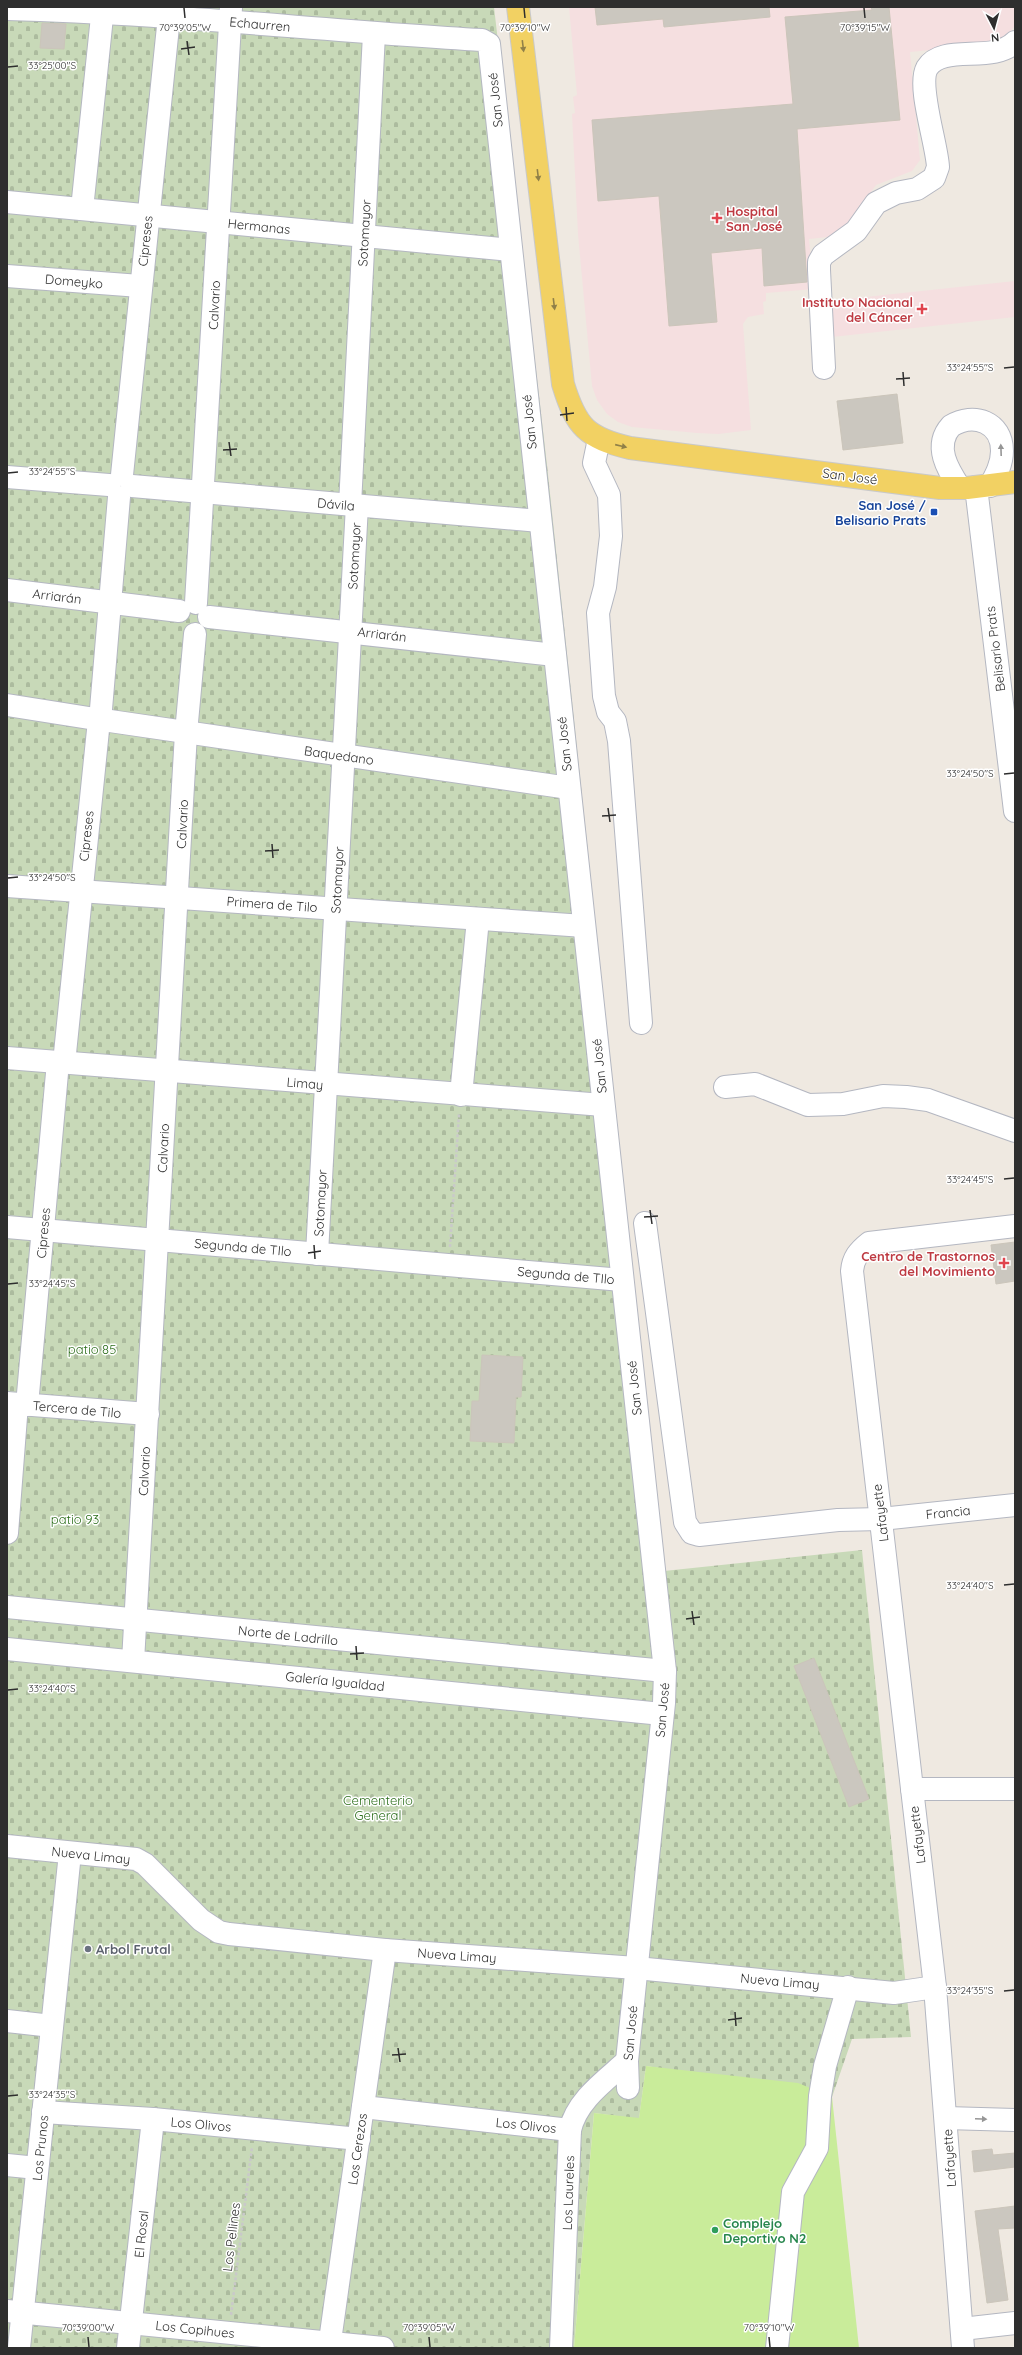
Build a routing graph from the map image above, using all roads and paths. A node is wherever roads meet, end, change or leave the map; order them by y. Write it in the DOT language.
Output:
graph roads {
  1 [pos="518,7"];
  2 [pos="7,9"];
  3 [pos="103,9"];
  4 [pos="169,12"];
  5 [pos="231,14"];
  6 [pos="374,34"];
  7 [pos="1015,42"];
  8 [pos="489,44"];
  9 [pos="7,202"];
  10 [pos="82,209"];
  11 [pos="148,216"];
  12 [pos="219,222"];
  13 [pos="364,236"];
  14 [pos="511,250"];
  15 [pos="7,276"];
  16 [pos="140,286"];
  17 [pos="824,368"];
  18 [pos="599,439"];
  19 [pos="7,477"];
  20 [pos="1015,482"];
  21 [pos="120,486"];
  22 [pos="975,487"];
  23 [pos="203,492"];
  24 [pos="354,505"];
  25 [pos="540,521"];
  26 [pos="7,590"];
  27 [pos="110,602"];
  28 [pos="194,610"];
  29 [pos="350,631"];
  30 [pos="195,634"];
  31 [pos="554,655"];
  32 [pos="1007,686"];
  33 [pos="7,705"];
  34 [pos="99,719"];
  35 [pos="186,733"];
  36 [pos="343,756"];
  37 [pos="569,788"];
  38 [pos="1015,811"];
  39 [pos="7,886"];
  40 [pos="81,891"];
  41 [pos="178,898"];
  42 [pos="335,909"];
  43 [pos="478,919"];
  44 [pos="584,926"];
  45 [pos="641,1023"];
  46 [pos="7,1058"];
  47 [pos="61,1063"];
  48 [pos="168,1071"];
  49 [pos="326,1084"];
  50 [pos="725,1087"];
  51 [pos="461,1096"];
  52 [pos="603,1105"];
  53 [pos="1015,1131"];
  54 [pos="645,1223"];
  55 [pos="1015,1226"];
  56 [pos="7,1228"];
  57 [pos="43,1231"];
  58 [pos="158,1240"];
  59 [pos="317,1254"];
  60 [pos="448,1265"];
  61 [pos="622,1280"];
  62 [pos="17,1404"];
  63 [pos="148,1414"];
  64 [pos="1015,1505"];
  65 [pos="881,1519"];
  66 [pos="7,1533"];
  67 [pos="7,1607"];
  68 [pos="135,1620"];
  69 [pos="7,1649"];
  70 [pos="133,1661"];
  71 [pos="664,1671"];
  72 [pos="662,1714"];
  73 [pos="912,1789"];
  74 [pos="1015,1790"];
  75 [pos="7,1846"];
  76 [pos="70,1853"];
  77 [pos="385,1950"];
  78 [pos="636,1968"];
  79 [pos="848,1987"];
  80 [pos="935,1987"];
  81 [pos="7,2021"];
  82 [pos="52,2026"];
  83 [pos="627,2061"];
  84 [pos="628,2088"];
  85 [pos="363,2107"];
  86 [pos="44,2112"];
  87 [pos="946,2118"];
  88 [pos="153,2119"];
  89 [pos="1015,2120"];
  90 [pos="254,2129"];
  91 [pos="570,2130"];
  92 [pos="359,2139"];
  93 [pos="7,2165"];
  94 [pos="37,2168"];
  95 [pos="15,2311"];
  96 [pos="131,2323"];
  97 [pos="1015,2323"];
  98 [pos="229,2332"];
  99 [pos="963,2338"];
  100 [pos="330,2345"];
  101 [pos="19,2348"];
  102 [pos="128,2348"];
  103 [pos="383,2348"];
  104 [pos="561,2348"];
  105 [pos="777,2348"];
  1 -- 18 [label="main road, San José, one-way"];
  2 -- 3 [label="street, Echaurren"];
  3 -- 4 [label="street, Echaurren"];
  3 -- 10 [label="street"];
  4 -- 5 [label="street, Echaurren"];
  4 -- 11 [label="street, Cipreses"];
  5 -- 6 [label="street, Echaurren"];
  5 -- 12 [label="street, Calvario"];
  6 -- 8 [label="street, Echaurren"];
  6 -- 13 [label="street, Sotomayor"];
  7 -- 17 [label="street"];
  8 -- 14 [label="street, San José"];
  9 -- 10 [label="street, Hermanas"];
  10 -- 11 [label="street, Hermanas"];
  11 -- 12 [label="street, Hermanas"];
  11 -- 16 [label="street, Cipreses"];
  12 -- 13 [label="street, Hermanas"];
  12 -- 23 [label="street, Calvario"];
  13 -- 14 [label="street, Hermanas"];
  13 -- 24 [label="street, Sotomayor"];
  14 -- 25 [label="street, San José"];
  15 -- 16 [label="street, Domeyko"];
  16 -- 21 [label="street, Cipreses"];
  18 -- 22 [label="main road, San José, one-way"];
  18 -- 45 [label="street"];
  19 -- 21 [label="street, Dávila"];
  22 -- 20 [label="main road, San José, one-way"];
  21 -- 23 [label="street, Dávila"];
  21 -- 27 [label="street, Cipreses"];
  22 -- 32 [label="street, Belisario Prats"];
  23 -- 24 [label="street, Dávila"];
  23 -- 28 [label="street, Calvario"];
  24 -- 25 [label="street, Dávila"];
  24 -- 29 [label="street, Sotomayor"];
  25 -- 31 [label="street, San José"];
  26 -- 27 [label="street, Arriarán"];
  27 -- 28 [label="street, Arriarán"];
  27 -- 34 [label="street, Cipreses"];
  28 -- 29 [label="street, Arriarán"];
  28 -- 30 [label="street"];
  28 -- 30 [label="street, Calvario"];
  29 -- 31 [label="street, Arriarán"];
  29 -- 36 [label="street, Sotomayor"];
  30 -- 35 [label="street, Calvario"];
  31 -- 37 [label="street, San José"];
  32 -- 38 [label="street, Belisario Prats"];
  33 -- 34 [label="street, Baquedano"];
  34 -- 35 [label="street, Baquedano"];
  34 -- 40 [label="street, Cipreses"];
  35 -- 36 [label="street, Baquedano"];
  35 -- 41 [label="street, Calvario"];
  36 -- 37 [label="street, Baquedano"];
  36 -- 42 [label="street, Sotomayor"];
  37 -- 44 [label="street, San José"];
  39 -- 40 [label="street, Primera de Tilo"];
  40 -- 41 [label="street, Primera de Tilo"];
  40 -- 47 [label="street, Cipreses"];
  41 -- 42 [label="street, Primera de Tilo"];
  41 -- 48 [label="street, Calvario"];
  42 -- 43 [label="street, Primera de Tilo"];
  42 -- 49 [label="street, Sotomayor"];
  43 -- 44 [label="street, Primera de Tilo"];
  43 -- 51 [label="street"];
  44 -- 52 [label="street, San José"];
  46 -- 47 [label="street, Limay"];
  47 -- 48 [label="street, Limay"];
  47 -- 57 [label="street, Cipreses"];
  48 -- 49 [label="street, Limay"];
  48 -- 58 [label="street, Calvario"];
  49 -- 51 [label="street, Limay"];
  49 -- 59 [label="street, Sotomayor"];
  50 -- 53 [label="street"];
  51 -- 52 [label="street, Limay"];
  51 -- 60 [label="path"];
  52 -- 61 [label="street, San José"];
  54 -- 65 [label="street, Francia"];
  55 -- 65 [label="street, Lafayette"];
  56 -- 57 [label="street, Segunda de TIlo"];
  57 -- 58 [label="street, Segunda de TIlo"];
  57 -- 62 [label="street, Cipreses"];
  58 -- 59 [label="street, Segunda de TIlo"];
  58 -- 63 [label="street, Calvario"];
  59 -- 60 [label="street, Segunda de TIlo"];
  60 -- 61 [label="street, Segunda de TIlo"];
  61 -- 71 [label="street, San José"];
  62 -- 63 [label="street, Tercera de Tilo"];
  62 -- 66 [label="street, Cipreses"];
  63 -- 68 [label="street, Calvario"];
  64 -- 65 [label="street, Francia"];
  65 -- 73 [label="street, Lafayette"];
  67 -- 68 [label="street, Norte de Ladrillo"];
  68 -- 70 [label="street, Calvario"];
  68 -- 71 [label="street, Norte de Ladrillo"];
  69 -- 70 [label="street, Galería Igualdad"];
  70 -- 72 [label="street, Galería Igualdad"];
  71 -- 72 [label="street, San José"];
  72 -- 78 [label="street, San José"];
  73 -- 74 [label="street"];
  73 -- 80 [label="street, Lafayette"];
  75 -- 76 [label="street, Nueva Limay"];
  76 -- 77 [label="street, Nueva Limay"];
  76 -- 82 [label="street, Los Prunos"];
  77 -- 78 [label="street, Nueva Limay"];
  77 -- 85 [label="street, Los Cerezos"];
  78 -- 79 [label="street, Nueva Limay"];
  78 -- 83 [label="street, San José"];
  79 -- 80 [label="street, Nueva Limay"];
  79 -- 105 [label="street"];
  80 -- 87 [label="street, Lafayette"];
  81 -- 82 [label="street"];
  82 -- 86 [label="street, Los Prunos"];
  83 -- 84 [label="street, San José"];
  83 -- 91 [label="street, Los Laureles"];
  85 -- 91 [label="street, Los Olivos"];
  85 -- 92 [label="street, Los Cerezos"];
  86 -- 88 [label="street, Los Olivos"];
  86 -- 94 [label="street, Los Prunos"];
  87 -- 89 [label="street, one-way"];
  87 -- 99 [label="street, Lafayette"];
  88 -- 90 [label="street, Los Olivos"];
  88 -- 96 [label="street, El Rosal"];
  90 -- 92 [label="street, Los Olivos"];
  90 -- 98 [label="path, Los Pellines"];
  91 -- 104 [label="street, Los Laureles"];
  92 -- 100 [label="street, Los Cerezos"];
  93 -- 94 [label="street"];
  94 -- 95 [label="street, Los Prunos"];
  95 -- 96 [label="street, Los Copihues"];
  95 -- 101 [label="street, Los Prunos"];
  96 -- 98 [label="street, Los Copihues"];
  96 -- 102 [label="street, El Rosal"];
  97 -- 99 [label="street"];
  98 -- 100 [label="street, Los Copihues"];
  100 -- 103 [label="street, Los Copihues"];
}
